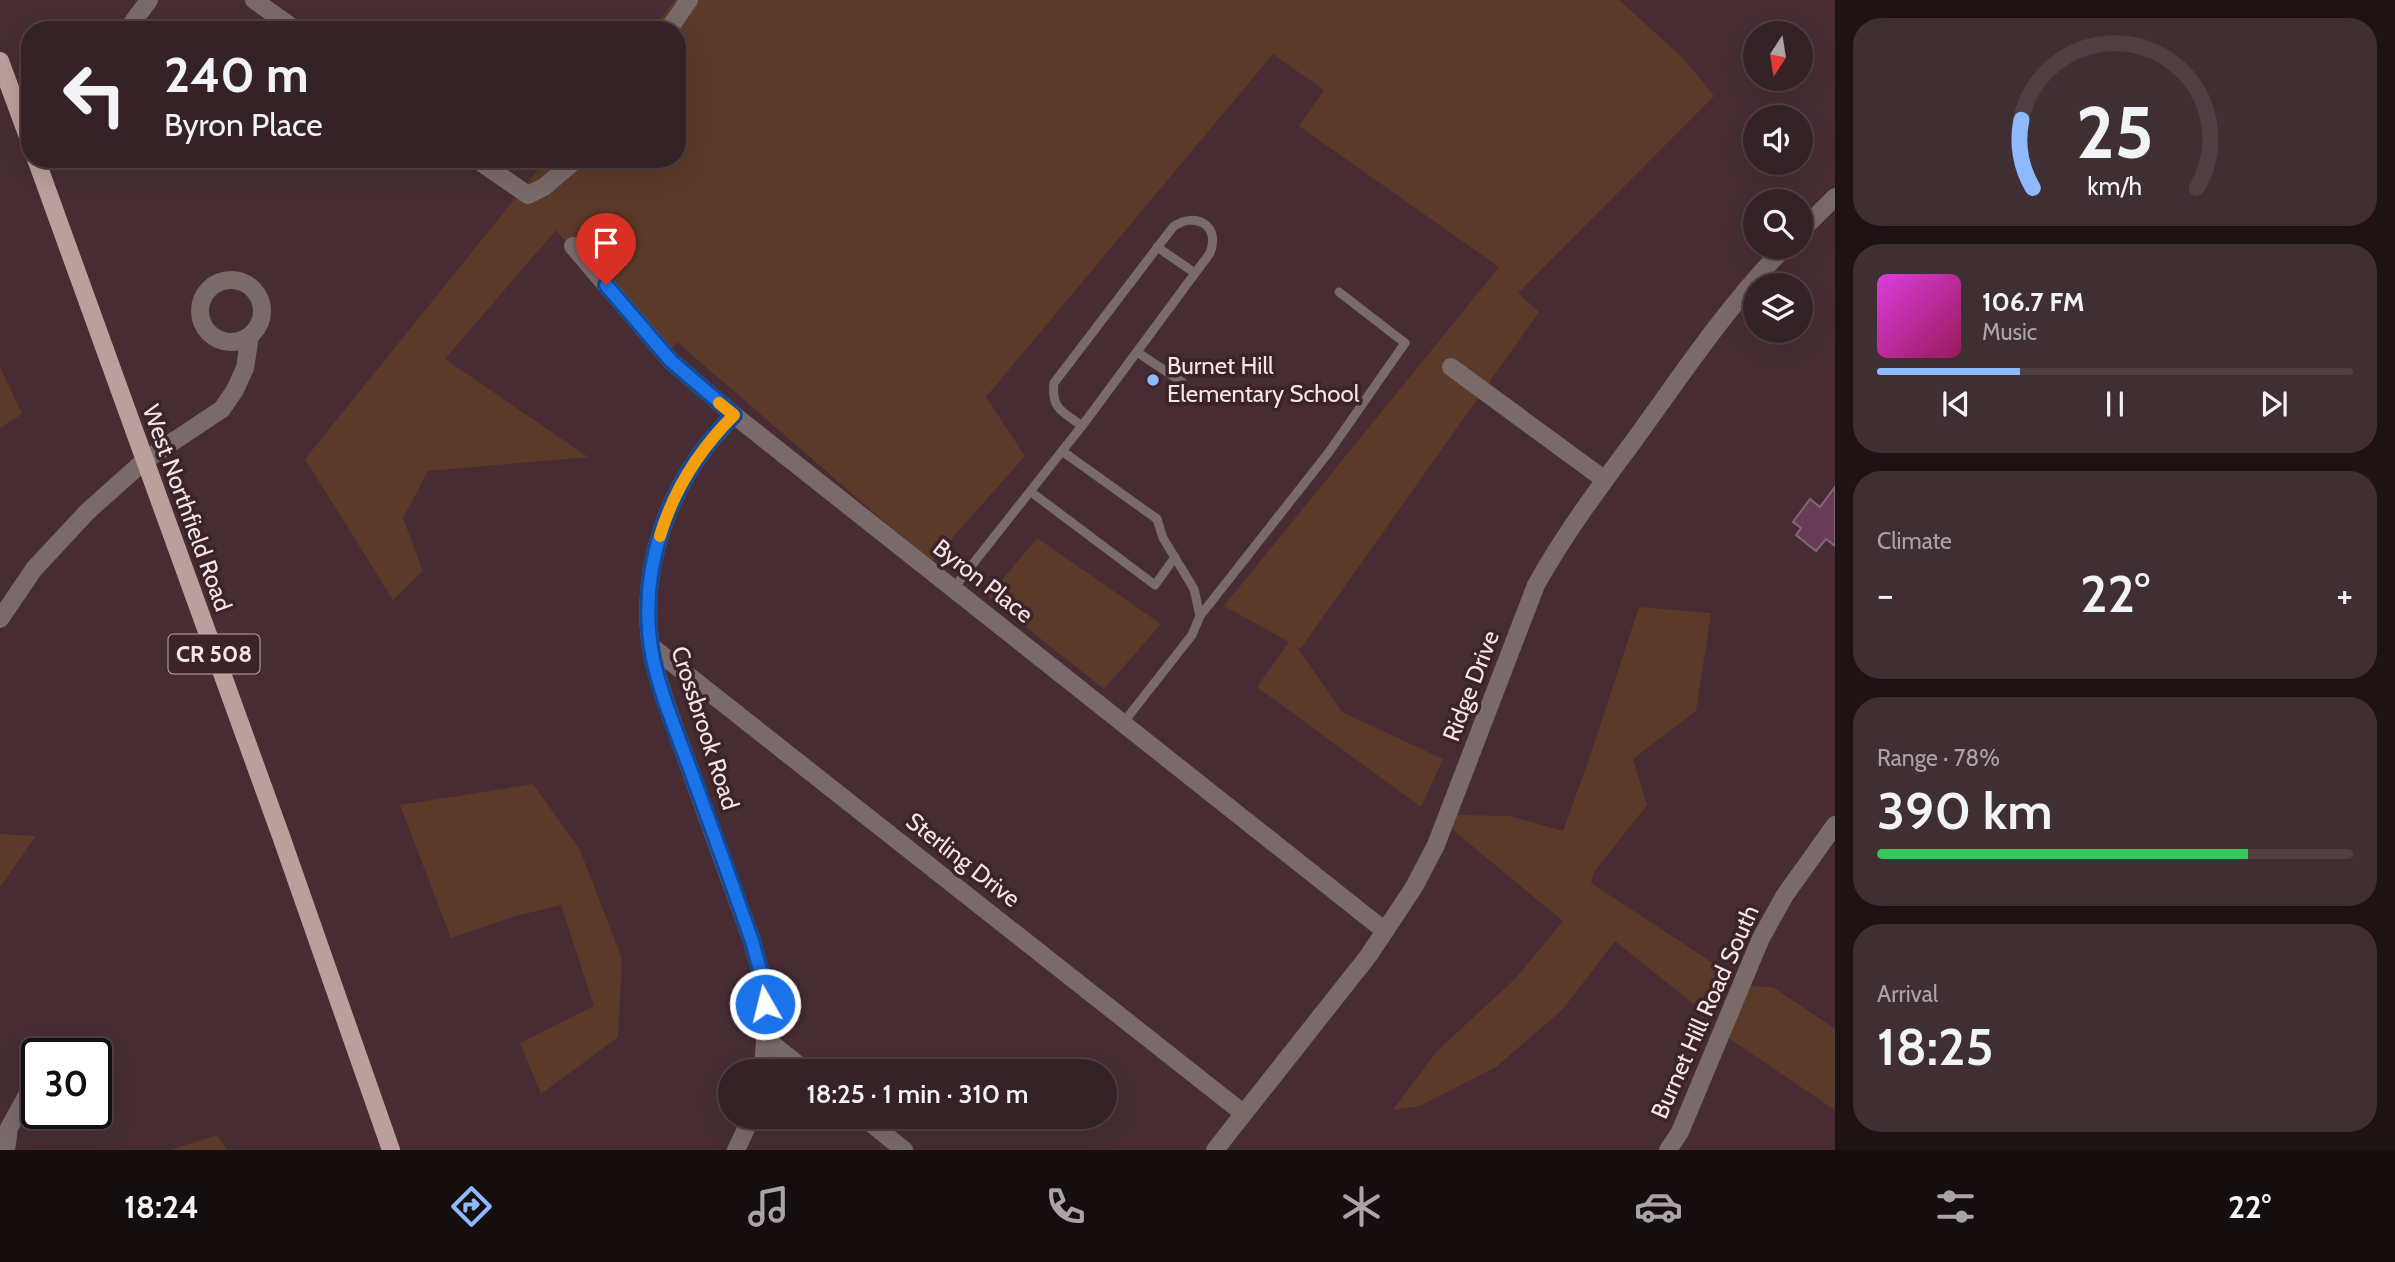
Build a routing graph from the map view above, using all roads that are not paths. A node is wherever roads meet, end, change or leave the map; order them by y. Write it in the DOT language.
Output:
graph roads {
  1 [pos="149,0"];
  2 [pos="254,0"];
  3 [pos="689,0"];
  4 [pos="134,21"];
  5 [pos="283,21"];
  6 [pos="674,21"];
  7 [pos="0,61"];
  8 [pos="21,118"];
  9 [pos="39,168"];
  10 [pos="489,168"];
  11 [pos="566,168"];
  12 [pos="1835,197"];
  13 [pos="1813,219"];
  14 [pos="573,246"];
  15 [pos="1157,247"];
  16 [pos="1773,259"];
  17 [pos="1195,274"];
  18 [pos="1339,292"];
  19 [pos="250,336"];
  20 [pos="1137,352"];
  21 [pos="1451,367"];
  22 [pos="1182,383"];
  23 [pos="734,415"];
  24 [pos="1082,426"];
  25 [pos="1062,451"];
  26 [pos="144,461"];
  27 [pos="1605,480"];
  28 [pos="1031,492"];
  29 [pos="1175,557"];
  30 [pos="953,589"];
  31 [pos="1200,616"];
  32 [pos="0,619"];
  33 [pos="652,647"];
  34 [pos="1123,723"];
  35 [pos="1835,825"];
  36 [pos="1385,931"];
  37 [pos="765,1038"];
  38 [pos="764,1059"];
  39 [pos="791,1059"];
  40 [pos="21,1106"];
  41 [pos="1243,1112"];
  42 [pos="746,1129"];
  43 [pos="878,1129"];
  44 [pos="6,1150"];
  45 [pos="391,1150"];
  46 [pos="736,1150"];
  47 [pos="904,1150"];
  48 [pos="1215,1150"];
  49 [pos="1668,1150"];
  1 -- 4 [label="street"];
  2 -- 5 [label="street"];
  3 -- 6 [label="street"];
  7 -- 8 [label="main road"];
  9 -- 26 [label="main road, West Northfield Road / CR 508"];
  10 -- 11 [label="street"];
  12 -- 13 [label="street"];
  14 -- 23 [label="street, Byron Place"];
  15 -- 17 [label="lane"];
  15 -- 17 [label="lane"];
  15 -- 24 [label="lane"];
  16 -- 27 [label="street, Ridge Drive"];
  17 -- 20 [label="lane"];
  18 -- 31 [label="lane"];
  19 -- 26 [label="street"];
  20 -- 22 [label="lane"];
  20 -- 24 [label="lane"];
  21 -- 27 [label="street"];
  23 -- 30 [label="street, Byron Place"];
  23 -- 33 [label="street, Crossbrook Road"];
  24 -- 25 [label="lane"];
  25 -- 28 [label="lane"];
  25 -- 29 [label="lane"];
  26 -- 32 [label="street"];
  26 -- 45 [label="main road, West Northfield Road / CR 508"];
  27 -- 36 [label="street, Ridge Drive"];
  28 -- 29 [label="lane"];
  28 -- 30 [label="lane"];
  29 -- 31 [label="lane"];
  30 -- 34 [label="street, Byron Place"];
  31 -- 34 [label="lane"];
  33 -- 37 [label="street, Crossbrook Road"];
  33 -- 41 [label="street, Sterling Drive"];
  34 -- 36 [label="street, Byron Place"];
  35 -- 49 [label="street, Burnet Hill Road South"];
  36 -- 41 [label="street, Ridge Drive"];
  37 -- 38 [label="street, Crossbrook Road"];
  37 -- 39 [label="street"];
  40 -- 44 [label="street"];
  41 -- 48 [label="street, Ridge Drive"];
  42 -- 46 [label="street"];
  43 -- 47 [label="street"];
}
